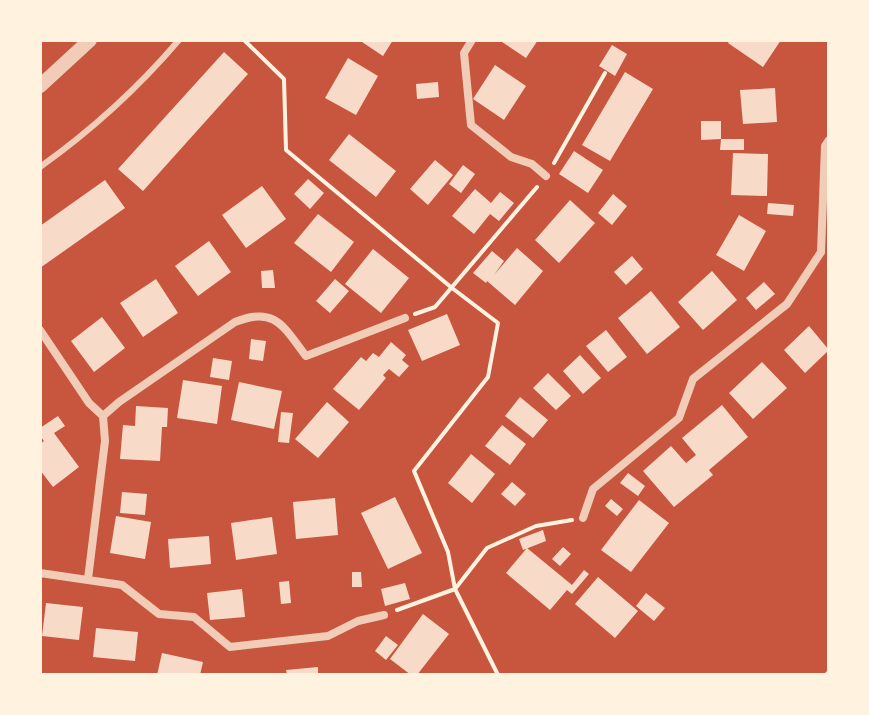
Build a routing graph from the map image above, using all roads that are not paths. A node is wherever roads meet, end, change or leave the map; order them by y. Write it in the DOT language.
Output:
graph roads {
  1 [pos="90,40"];
  2 [pos="179,40"];
  3 [pos="472,40"];
  4 [pos="40,86"];
  5 [pos="829,140"];
  6 [pos="40,167"];
  7 [pos="546,176"];
  8 [pos="825,254"];
  9 [pos="405,318"];
  10 [pos="40,330"];
  11 [pos="103,416"];
  12 [pos="583,518"];
  13 [pos="40,573"];
  14 [pos="88,579"];
  15 [pos="384,615"];
  1 -- 4 [label="street"];
  2 -- 6 [label="lane"];
  3 -- 7 [label="street"];
  5 -- 8 [label="street"];
  8 -- 12 [label="street"];
  9 -- 11 [label="street"];
  10 -- 11 [label="street"];
  11 -- 14 [label="street"];
  13 -- 14 [label="street"];
  14 -- 15 [label="street"];
}
